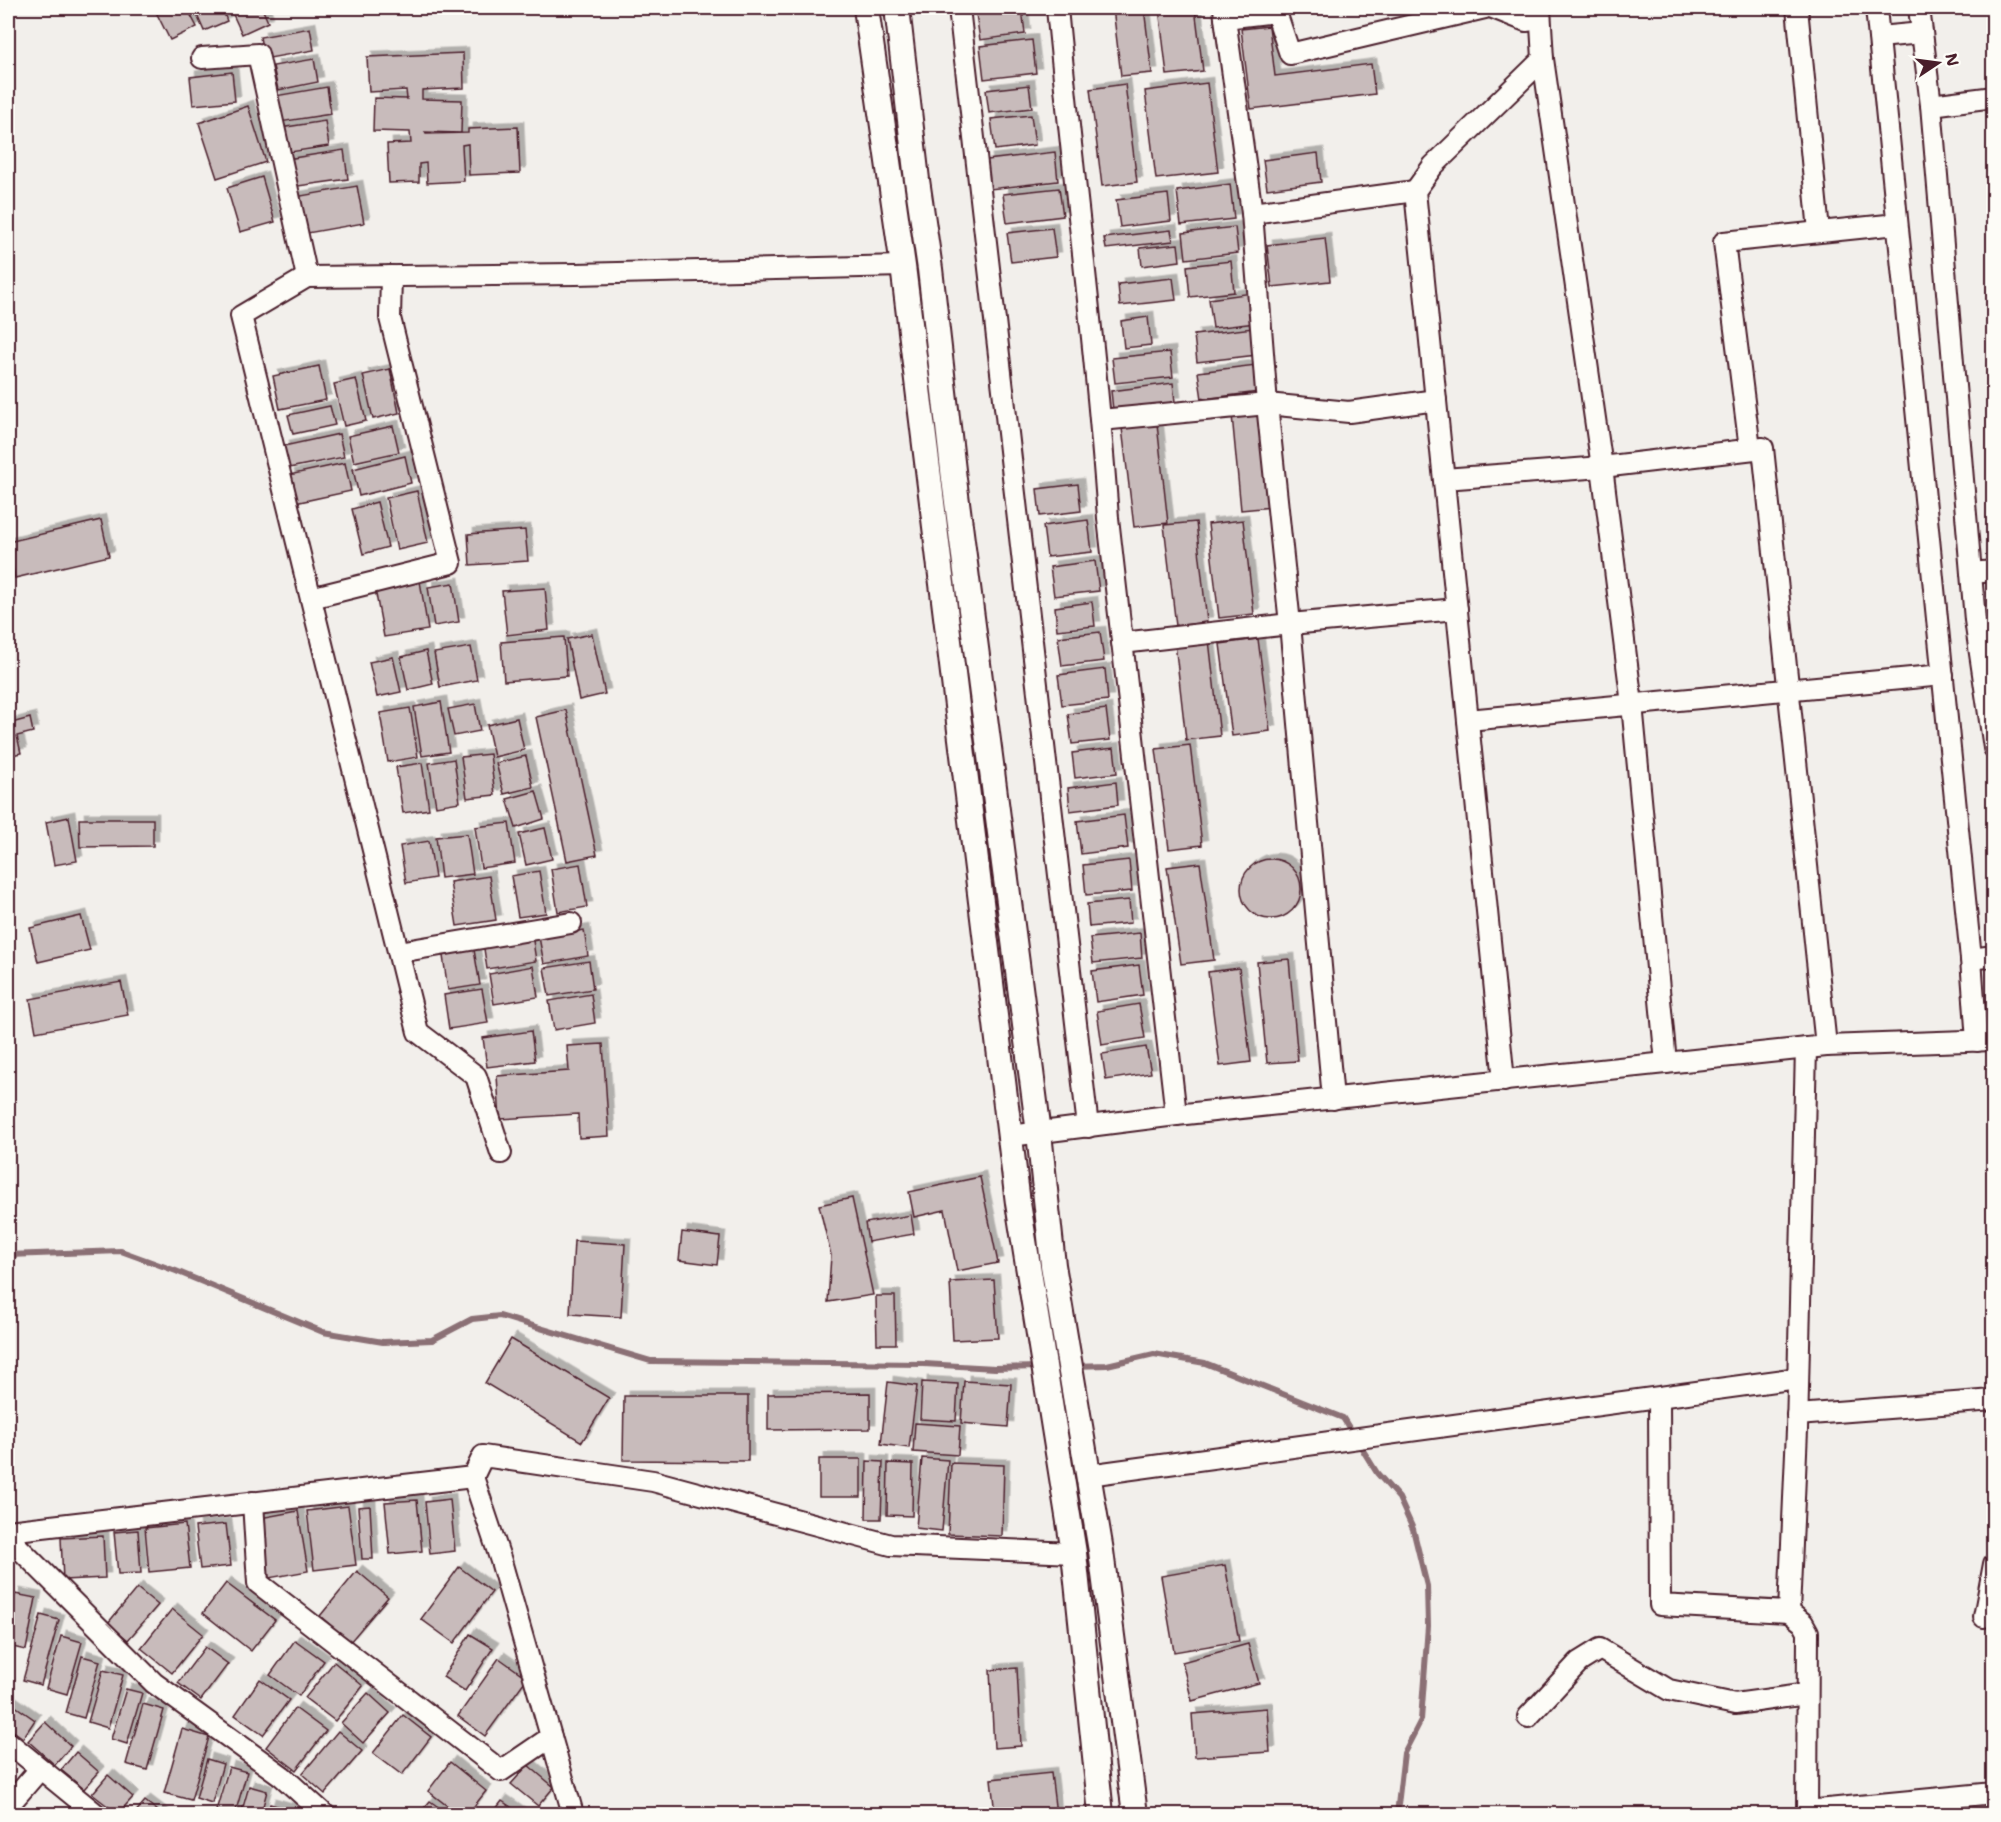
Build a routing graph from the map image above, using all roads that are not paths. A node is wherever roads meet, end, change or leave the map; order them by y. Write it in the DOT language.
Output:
graph roads {
  1 [pos="866,8"];
  2 [pos="897,8"];
  3 [pos="959,8"];
  4 [pos="1057,8"];
  5 [pos="1485,8"];
  6 [pos="1493,8"];
  7 [pos="1797,8"];
  8 [pos="1876,8"];
  9 [pos="1919,8"];
  10 [pos="1224,13"];
  11 [pos="1540,13"];
  12 [pos="1922,33"];
  13 [pos="1879,37"];
  14 [pos="202,58"];
  15 [pos="1543,59"];
  16 [pos="1994,97"];
  17 [pos="1931,105"];
  18 [pos="1415,191"];
  19 [pos="1252,213"];
  20 [pos="1897,224"];
  21 [pos="1820,231"];
  22 [pos="903,266"];
  23 [pos="391,276"];
  24 [pos="307,277"];
  25 [pos="1436,400"];
  26 [pos="1267,404"];
  27 [pos="1101,420"];
  28 [pos="1750,449"];
  29 [pos="1602,467"];
  30 [pos="1444,479"];
  31 [pos="1994,571"];
  32 [pos="1971,573"];
  33 [pos="311,598"];
  34 [pos="1457,609"];
  35 [pos="1290,624"];
  36 [pos="1122,643"];
  37 [pos="1943,675"];
  38 [pos="1788,690"];
  39 [pos="1632,704"];
  40 [pos="1468,720"];
  41 [pos="1994,748"];
  42 [pos="571,923"];
  43 [pos="399,952"];
  44 [pos="1994,956"];
  45 [pos="1971,959"];
  46 [pos="1985,1041"];
  47 [pos="1826,1046"];
  48 [pos="1806,1048"];
  49 [pos="1666,1063"];
  50 [pos="1504,1081"];
  51 [pos="1333,1099"];
  52 [pos="1176,1115"];
  53 [pos="1088,1127"];
  54 [pos="1039,1133"];
  55 [pos="1010,1136"];
  56 [pos="501,1153"];
  57 [pos="1798,1378"];
  58 [pos="1659,1398"];
  59 [pos="1994,1400"];
  60 [pos="1797,1415"];
  61 [pos="1088,1476"];
  62 [pos="473,1477"];
  63 [pos="252,1502"];
  64 [pos="8,1531"];
  65 [pos="8,1537"];
  66 [pos="1074,1553"];
  67 [pos="1994,1563"];
  68 [pos="1789,1612"];
  69 [pos="1984,1617"];
  70 [pos="1807,1694"];
  71 [pos="1528,1717"];
  72 [pos="551,1737"];
  73 [pos="8,1742"];
  74 [pos="40,1769"];
  75 [pos="1994,1793"];
  76 [pos="8,1806"];
  77 [pos="1807,1813"];
  78 [pos="96,1815"];
  79 [pos="324,1815"];
  80 [pos="573,1815"];
  81 [pos="1101,1815"];
  82 [pos="1135,1815"];
  1 -- 22 [label="street"];
  2 -- 54 [label="street"];
  3 -- 53 [label="street"];
  4 -- 27 [label="street"];
  5 -- 10 [label="street"];
  6 -- 11 [label="street"];
  7 -- 21 [label="street"];
  8 -- 13 [label="street"];
  9 -- 12 [label="street"];
  10 -- 19 [label="street"];
  11 -- 15 [label="street"];
  12 -- 13 [label="street"];
  12 -- 17 [label="street"];
  13 -- 20 [label="street"];
  14 -- 24 [label="street"];
  15 -- 18 [label="street"];
  15 -- 29 [label="street"];
  16 -- 17 [label="street"];
  17 -- 32 [label="street"];
  18 -- 19 [label="street"];
  18 -- 25 [label="street"];
  19 -- 26 [label="street"];
  20 -- 21 [label="street"];
  20 -- 37 [label="street"];
  21 -- 28 [label="street"];
  22 -- 23 [label="street"];
  22 -- 55 [label="street"];
  23 -- 24 [label="street"];
  23 -- 33 [label="street"];
  24 -- 33 [label="street"];
  25 -- 26 [label="street"];
  25 -- 30 [label="street"];
  26 -- 27 [label="street"];
  26 -- 35 [label="street"];
  27 -- 36 [label="street"];
  28 -- 29 [label="street"];
  28 -- 38 [label="street"];
  29 -- 30 [label="street"];
  29 -- 39 [label="street"];
  30 -- 34 [label="street"];
  31 -- 32 [label="street"];
  32 -- 41 [label="street"];
  33 -- 43 [label="street"];
  34 -- 35 [label="street"];
  34 -- 40 [label="street"];
  35 -- 36 [label="street"];
  35 -- 51 [label="street"];
  36 -- 52 [label="street"];
  37 -- 38 [label="street"];
  37 -- 45 [label="street"];
  38 -- 39 [label="street"];
  38 -- 47 [label="street"];
  39 -- 40 [label="street"];
  39 -- 49 [label="street"];
  40 -- 50 [label="street"];
  42 -- 43 [label="street"];
  43 -- 56 [label="street"];
  44 -- 45 [label="street"];
  45 -- 46 [label="street"];
  46 -- 47 [label="street"];
  47 -- 48 [label="street"];
  48 -- 49 [label="street"];
  48 -- 57 [label="street"];
  49 -- 50 [label="street"];
  50 -- 51 [label="street"];
  51 -- 52 [label="street"];
  52 -- 53 [label="street"];
  53 -- 54 [label="street"];
  54 -- 55 [label="street"];
  54 -- 61 [label="street"];
  55 -- 66 [label="street"];
  57 -- 58 [label="street"];
  57 -- 60 [label="street"];
  58 -- 61 [label="street"];
  58 -- 68 [label="street"];
  59 -- 60 [label="street"];
  60 -- 68 [label="street"];
  61 -- 82 [label="street"];
  62 -- 63 [label="street"];
  62 -- 66 [label="street"];
  62 -- 72 [label="street"];
  63 -- 64 [label="street"];
  63 -- 72 [label="street"];
  65 -- 79 [label="street"];
  66 -- 81 [label="street"];
  67 -- 69 [label="street"];
  68 -- 70 [label="street"];
  70 -- 71 [label="street"];
  70 -- 77 [label="street"];
  72 -- 80 [label="street"];
  73 -- 74 [label="street"];
  74 -- 76 [label="street"];
  74 -- 78 [label="street"];
  75 -- 77 [label="street"];
}
